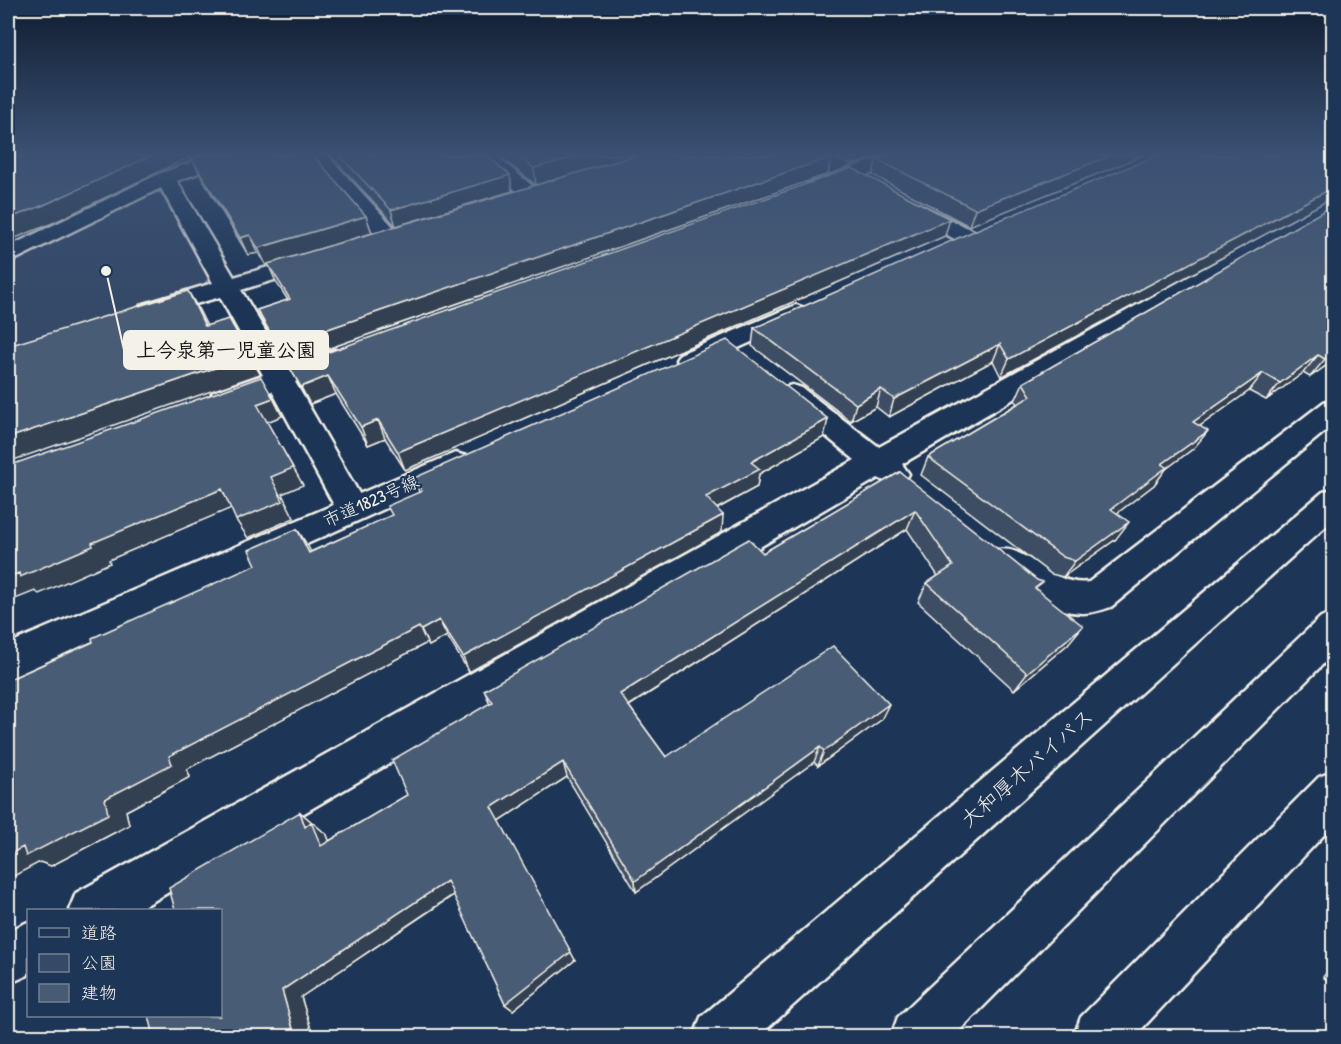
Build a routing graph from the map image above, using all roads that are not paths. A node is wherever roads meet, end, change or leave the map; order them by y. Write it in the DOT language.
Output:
graph roads {
  1 [pos="114,204"];
  2 [pos="180,204"];
  3 [pos="361,204"];
  4 [pos="909,204"];
  5 [pos="1333,204"];
  6 [pos="390,237"];
  7 [pos="935,251"];
  8 [pos="336,254"];
  9 [pos="8,256"];
  10 [pos="227,287"];
  11 [pos="827,299"];
  12 [pos="128,317"];
  13 [pos="357,351"];
  14 [pos="748,359"];
  15 [pos="663,372"];
  16 [pos="279,379"];
  17 [pos="203,406"];
  18 [pos="1334,409"];
  19 [pos="481,452"];
  20 [pos="878,462"];
  21 [pos="916,492"];
  22 [pos="1334,500"];
  23 [pos="352,509"];
  24 [pos="982,543"];
  25 [pos="1334,628"];
  26 [pos="8,662"];
  27 [pos="1327,813"];
  28 [pos="95,909"];
  29 [pos="27,948"];
  30 [pos="8,959"];
  31 [pos="720,1036"];
  32 [pos="917,1036"];
  33 [pos="1100,1036"];
  1 -- 9 [label="main road"];
  2 -- 10 [label="main road"];
  3 -- 6 [label="main road"];
  4 -- 7 [label="main road"];
  5 -- 20 [label="main road"];
  8 -- 10 [label="main road"];
  10 -- 12 [label="main road"];
  10 -- 16 [label="main road"];
  11 -- 14 [label="main road"];
  13 -- 16 [label="main road"];
  14 -- 15 [label="main road"];
  14 -- 20 [label="main road"];
  16 -- 17 [label="main road"];
  16 -- 23 [label="main road"];
  18 -- 24 [label="main road"];
  19 -- 23 [label="main road, 市道1823号線"];
  20 -- 21 [label="main road"];
  20 -- 28 [label="main road"];
  22 -- 31 [label="main road, 大和厚木バイパス"];
  23 -- 26 [label="main road, 市道1823号線"];
  25 -- 32 [label="main road"];
  27 -- 33 [label="main road"];
  29 -- 30 [label="main road"];
}
